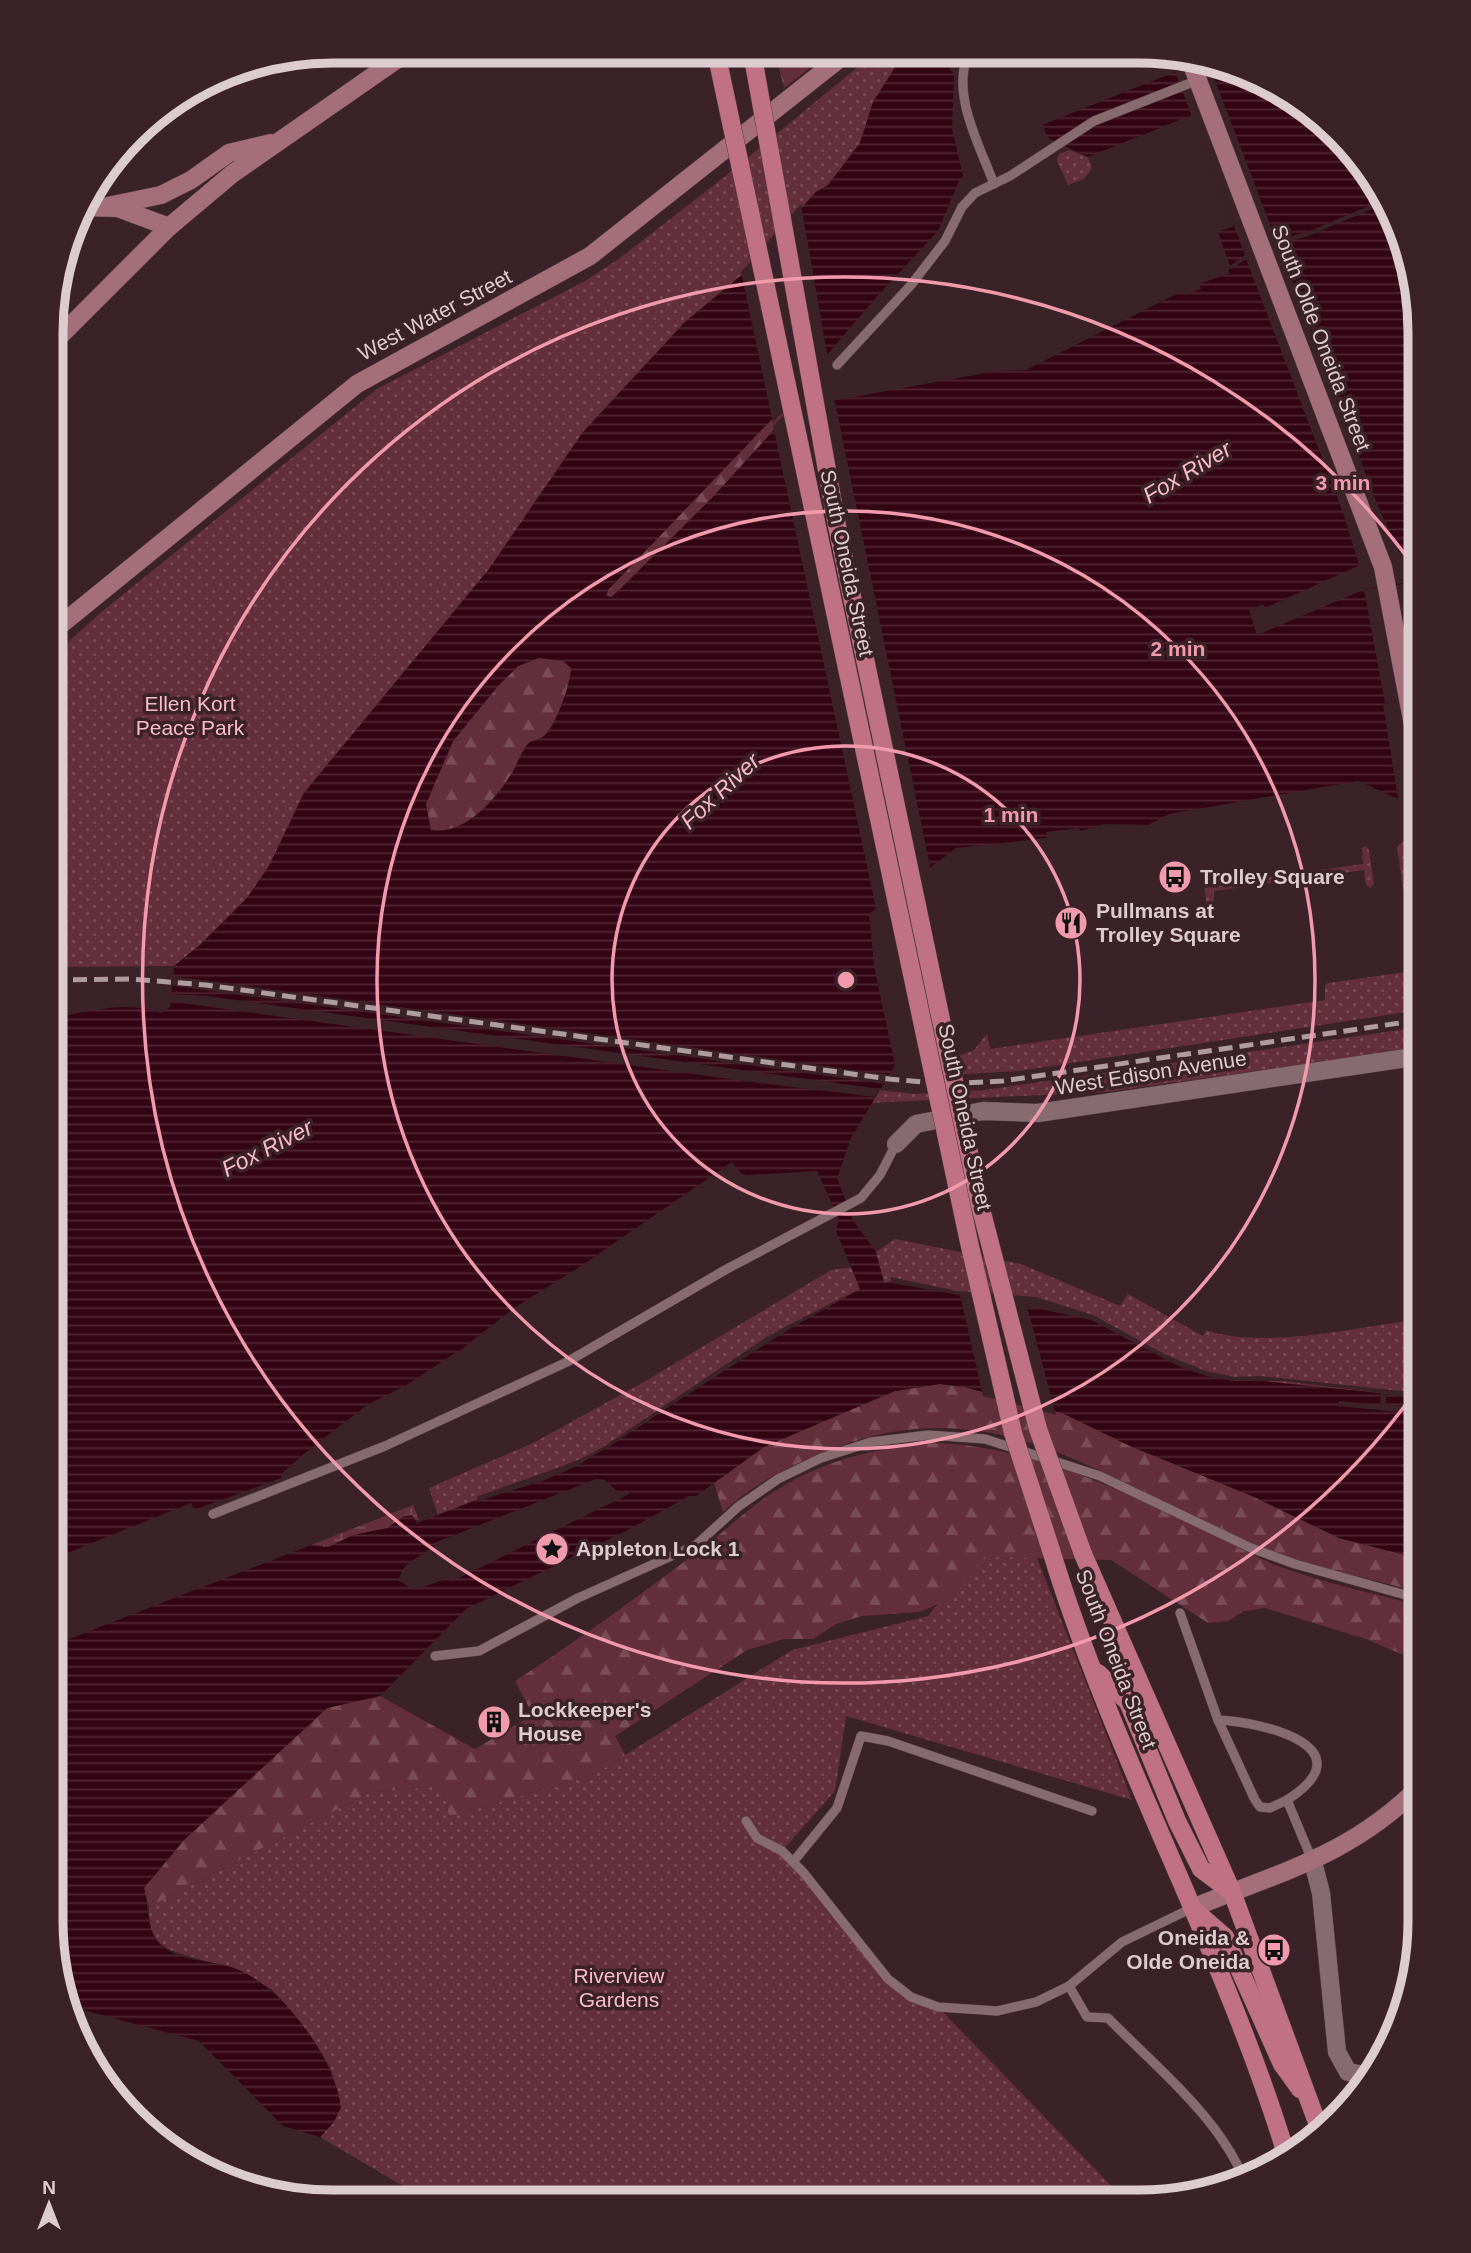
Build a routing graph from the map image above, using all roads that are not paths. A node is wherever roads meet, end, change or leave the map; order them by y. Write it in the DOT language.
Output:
graph roads {
  1 [pos="392,63"];
  2 [pos="719,63"];
  3 [pos="754,63"];
  4 [pos="834,63"];
  5 [pos="967,63"];
  6 [pos="1191,68"];
  7 [pos="1194,69"];
  8 [pos="278,142"];
  9 [pos="994,184"];
  10 [pos="94,207"];
  11 [pos="103,207"];
  12 [pos="169,227"];
  13 [pos="63,333"];
  14 [pos="837,365"];
  15 [pos="63,623"];
  16 [pos="1408,697"];
  17 [pos="1408,1058"];
  18 [pos="896,1144"];
  19 [pos="213,1514"];
  20 [pos="1408,1596"];
  21 [pos="1180,1613"];
  22 [pos="435,1656"];
  23 [pos="1093,1668"];
  24 [pos="1218,1720"];
  25 [pos="1408,1797"];
  26 [pos="1287,1800"];
  27 [pos="1092,1811"];
  28 [pos="746,1821"];
  29 [pos="793,1862"];
  30 [pos="1313,1862"];
  31 [pos="1232,1892"];
  32 [pos="1192,1908"];
  33 [pos="1069,1986"];
  34 [pos="1360,2074"];
  35 [pos="1312,2106"];
  36 [pos="1317,2122"];
  37 [pos="1284,2148"];
  38 [pos="1241,2171"];
  1 -- 8 [label="street"];
  2 -- 23 [label="main road, South Oneida Street, bridge"];
  3 -- 31 [label="main road, South Oneida Street, bridge"];
  4 -- 15 [label="street, West Water Street"];
  5 -- 9 [label="lane"];
  6 -- 9 [label="lane"];
  7 -- 16 [label="street, South Olde Oneida Street"];
  8 -- 11 [label="street"];
  8 -- 12 [label="street"];
  9 -- 14 [label="lane"];
  10 -- 11 [label="street"];
  11 -- 12 [label="street"];
  12 -- 13 [label="street"];
  17 -- 18 [label="street, West Edison Avenue"];
  18 -- 19 [label="lane"];
  20 -- 22 [label="lane"];
  21 -- 24 [label="lane"];
  23 -- 31 [label="main road"];
  23 -- 32 [label="main road, South Oneida Street"];
  24 -- 26 [label="lane"];
  24 -- 26 [label="lane"];
  25 -- 30 [label="street"];
  26 -- 30 [label="lane"];
  27 -- 29 [label="lane"];
  28 -- 29 [label="lane"];
  29 -- 33 [label="lane"];
  30 -- 31 [label="street"];
  30 -- 34 [label="street"];
  31 -- 32 [label="street"];
  31 -- 35 [label="main road, South Oneida Street"];
  32 -- 33 [label="lane"];
  32 -- 35 [label="main road"];
  32 -- 37 [label="main road, South Oneida Street"];
  33 -- 38 [label="lane"];
  35 -- 36 [label="main road, South Oneida Street"];
}
